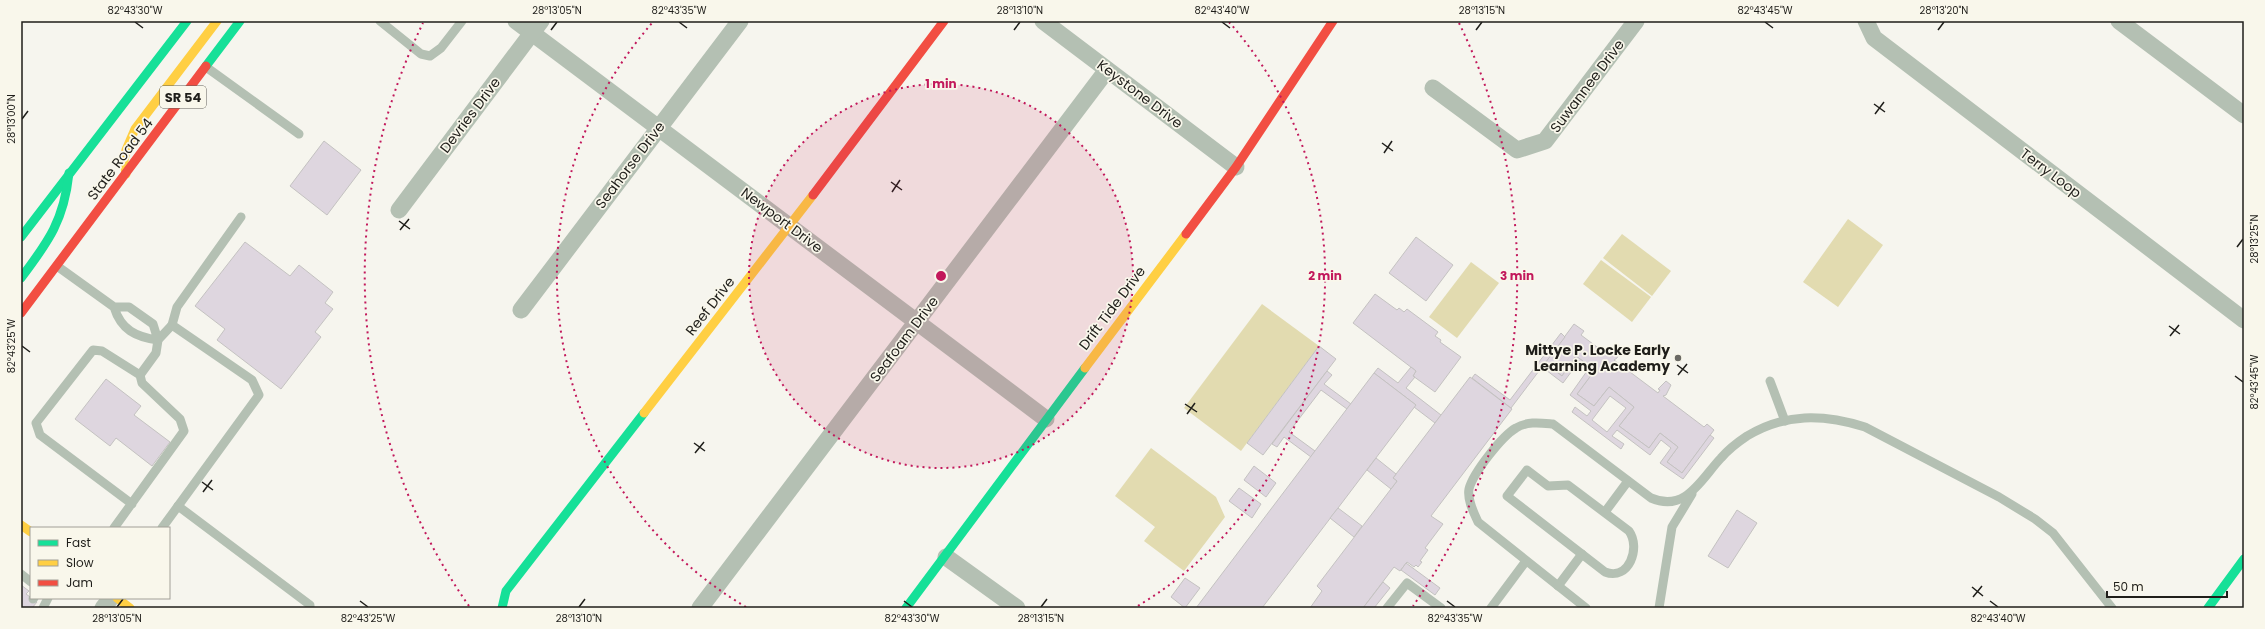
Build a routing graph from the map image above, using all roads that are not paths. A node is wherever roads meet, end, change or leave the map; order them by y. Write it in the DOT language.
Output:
graph roads {
  1 [pos="187,21"];
  2 [pos="217,21"];
  3 [pos="240,21"];
  4 [pos="380,21"];
  5 [pos="462,21"];
  6 [pos="516,21"];
  7 [pos="740,21"];
  8 [pos="944,21"];
  9 [pos="1043,21"];
  10 [pos="1333,21"];
  11 [pos="1636,21"];
  12 [pos="1866,21"];
  13 [pos="2119,21"];
  14 [pos="536,27"];
  15 [pos="206,67"];
  16 [pos="1107,70"];
  17 [pos="1433,88"];
  18 [pos="2244,115"];
  19 [pos="658,128"];
  20 [pos="299,134"];
  21 [pos="1236,167"];
  22 [pos="70,173"];
  23 [pos="126,174"];
  24 [pos="399,210"];
  25 [pos="241,217"];
  26 [pos="790,226"];
  27 [pos="21,237"];
  28 [pos="57,266"];
  29 [pos="21,278"];
  30 [pos="114,307"];
  31 [pos="521,310"];
  32 [pos="21,313"];
  33 [pos="2244,320"];
  34 [pos="917,321"];
  35 [pos="172,325"];
  36 [pos="158,340"];
  37 [pos="140,375"];
  38 [pos="1770,381"];
  39 [pos="1046,419"];
  40 [pos="1785,422"];
  41 [pos="1628,481"];
  42 [pos="1696,489"];
  43 [pos="132,504"];
  44 [pos="178,506"];
  45 [pos="1605,512"];
  46 [pos="21,525"];
  47 [pos="115,527"];
  48 [pos="163,527"];
  49 [pos="30,531"];
  50 [pos="1582,554"];
  51 [pos="946,557"];
  52 [pos="2244,559"];
  53 [pos="1526,561"];
  54 [pos="21,574"];
  55 [pos="30,581"];
  56 [pos="1558,586"];
  57 [pos="47,599"];
  58 [pos="109,599"];
  59 [pos="118,599"];
  60 [pos="42,608"];
  61 [pos="103,608"];
  62 [pos="130,608"];
  63 [pos="310,608"];
  64 [pos="502,608"];
  65 [pos="700,608"];
  66 [pos="906,608"];
  67 [pos="1017,608"];
  68 [pos="1388,608"];
  69 [pos="1441,608"];
  70 [pos="1491,608"];
  71 [pos="1586,608"];
  72 [pos="1659,608"];
  73 [pos="2112,608"];
  74 [pos="2208,608"];
  1 -- 22 [label="street, SR 54"];
  2 -- 23 [label="street"];
  3 -- 15 [label="street, State Road 54 / SR 54"];
  4 -- 5 [label="lane"];
  6 -- 14 [label="street, Newport Drive"];
  7 -- 19 [label="street, Seahorse Drive"];
  8 -- 26 [label="street, Reef Drive"];
  9 -- 16 [label="street, Keystone Drive"];
  10 -- 21 [label="street, Drift Tide Drive"];
  11 -- 17 [label="street, Suwannee Drive"];
  12 -- 33 [label="street, Terry Loop"];
  13 -- 18 [label="street"];
  14 -- 19 [label="street, Newport Drive"];
  14 -- 24 [label="street, Devries Drive"];
  15 -- 20 [label="lane"];
  15 -- 23 [label="street, State Road 54 / SR 54"];
  16 -- 21 [label="street, Keystone Drive"];
  16 -- 34 [label="street, Seafoam Drive"];
  19 -- 26 [label="street, Newport Drive"];
  19 -- 31 [label="street, Seahorse Drive"];
  21 -- 39 [label="street, Drift Tide Drive"];
  22 -- 27 [label="street, SR 54"];
  22 -- 29 [label="street"];
  23 -- 28 [label="street, State Road 54 / SR 54"];
  25 -- 35 [label="lane"];
  26 -- 34 [label="street, Newport Drive"];
  26 -- 64 [label="street, Reef Drive"];
  28 -- 30 [label="lane"];
  28 -- 32 [label="street, State Road 54 / SR 54"];
  30 -- 36 [label="lane"];
  30 -- 36 [label="lane"];
  34 -- 39 [label="street, Newport Drive"];
  34 -- 65 [label="street, Seafoam Drive"];
  35 -- 36 [label="lane"];
  35 -- 44 [label="lane"];
  36 -- 37 [label="lane"];
  37 -- 43 [label="lane"];
  37 -- 43 [label="lane"];
  38 -- 40 [label="lane"];
  39 -- 51 [label="street, Drift Tide Drive"];
  40 -- 42 [label="lane"];
  40 -- 73 [label="lane"];
  41 -- 42 [label="lane"];
  41 -- 45 [label="lane"];
  41 -- 53 [label="lane"];
  42 -- 72 [label="lane"];
  43 -- 47 [label="lane"];
  44 -- 48 [label="lane"];
  44 -- 63 [label="lane"];
  45 -- 50 [label="lane"];
  45 -- 50 [label="lane"];
  46 -- 49 [label="street"];
  50 -- 56 [label="lane"];
  51 -- 66 [label="street, Drift Tide Drive"];
  51 -- 67 [label="street"];
  52 -- 74 [label="street"];
  53 -- 56 [label="lane"];
  53 -- 70 [label="lane"];
  54 -- 55 [label="lane"];
  56 -- 71 [label="lane"];
  57 -- 60 [label="lane"];
  58 -- 61 [label="street"];
  59 -- 62 [label="street"];
  68 -- 69 [label="lane"];
}
